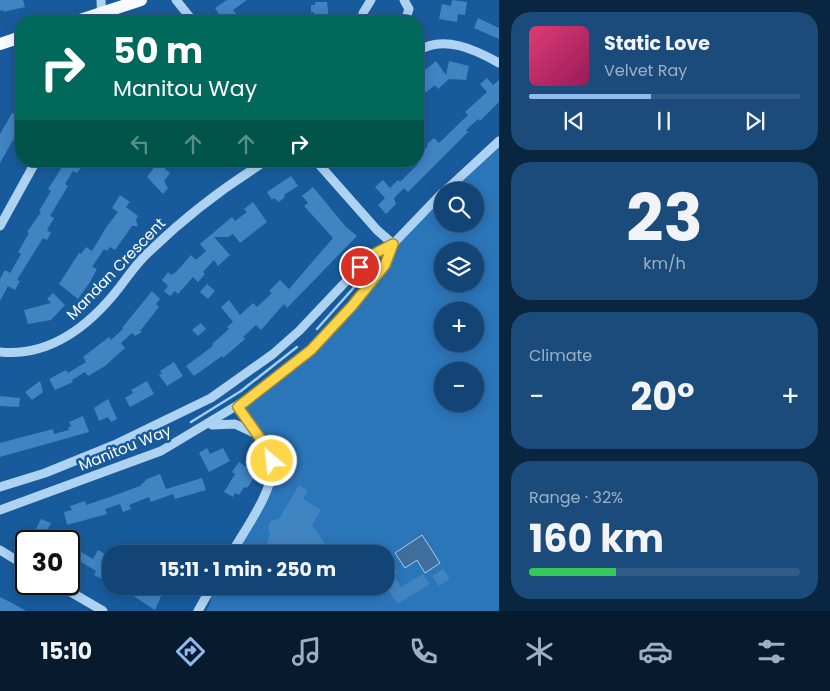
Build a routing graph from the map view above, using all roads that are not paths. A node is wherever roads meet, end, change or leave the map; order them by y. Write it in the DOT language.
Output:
graph roads {
  1 [pos="141,0"];
  2 [pos="176,0"];
  3 [pos="371,0"];
  4 [pos="404,0"];
  5 [pos="102,11"];
  6 [pos="188,15"];
  7 [pos="363,15"];
  8 [pos="407,15"];
  9 [pos="15,39"];
  10 [pos="0,44"];
  11 [pos="424,48"];
  12 [pos="499,64"];
  13 [pos="499,141"];
  14 [pos="33,167"];
  15 [pos="257,167"];
  16 [pos="321,167"];
  17 [pos="455,182"];
  18 [pos="434,202"];
  19 [pos="0,226"];
  20 [pos="393,244"];
  21 [pos="0,352"];
  22 [pos="238,407"];
  23 [pos="207,425"];
  24 [pos="257,435"];
  25 [pos="0,487"];
  26 [pos="0,510"];
  27 [pos="236,545"];
  28 [pos="0,550"];
  29 [pos="15,559"];
  30 [pos="75,595"];
  31 [pos="207,595"];
  32 [pos="102,611"];
  33 [pos="198,611"];
  1 -- 5 [label="main road"];
  2 -- 6 [label="street"];
  3 -- 7 [label="street"];
  4 -- 8 [label="street"];
  9 -- 10 [label="main road"];
  11 -- 12 [label="street"];
  13 -- 17 [label="street, Manitou Way"];
  14 -- 19 [label="street"];
  15 -- 21 [label="street, Mandan Crescent"];
  16 -- 20 [label="street"];
  18 -- 20 [label="street, Manitou Way"];
  20 -- 22 [label="street, Manitou Way"];
  20 -- 25 [label="street, Manitou Way"];
  22 -- 23 [label="street, Manitou Way"];
  22 -- 24 [label="street"];
  23 -- 24 [label="street"];
  23 -- 26 [label="street, Manitou Way"];
  24 -- 27 [label="street"];
  28 -- 29 [label="street"];
  30 -- 32 [label="street"];
  31 -- 33 [label="street"];
}
